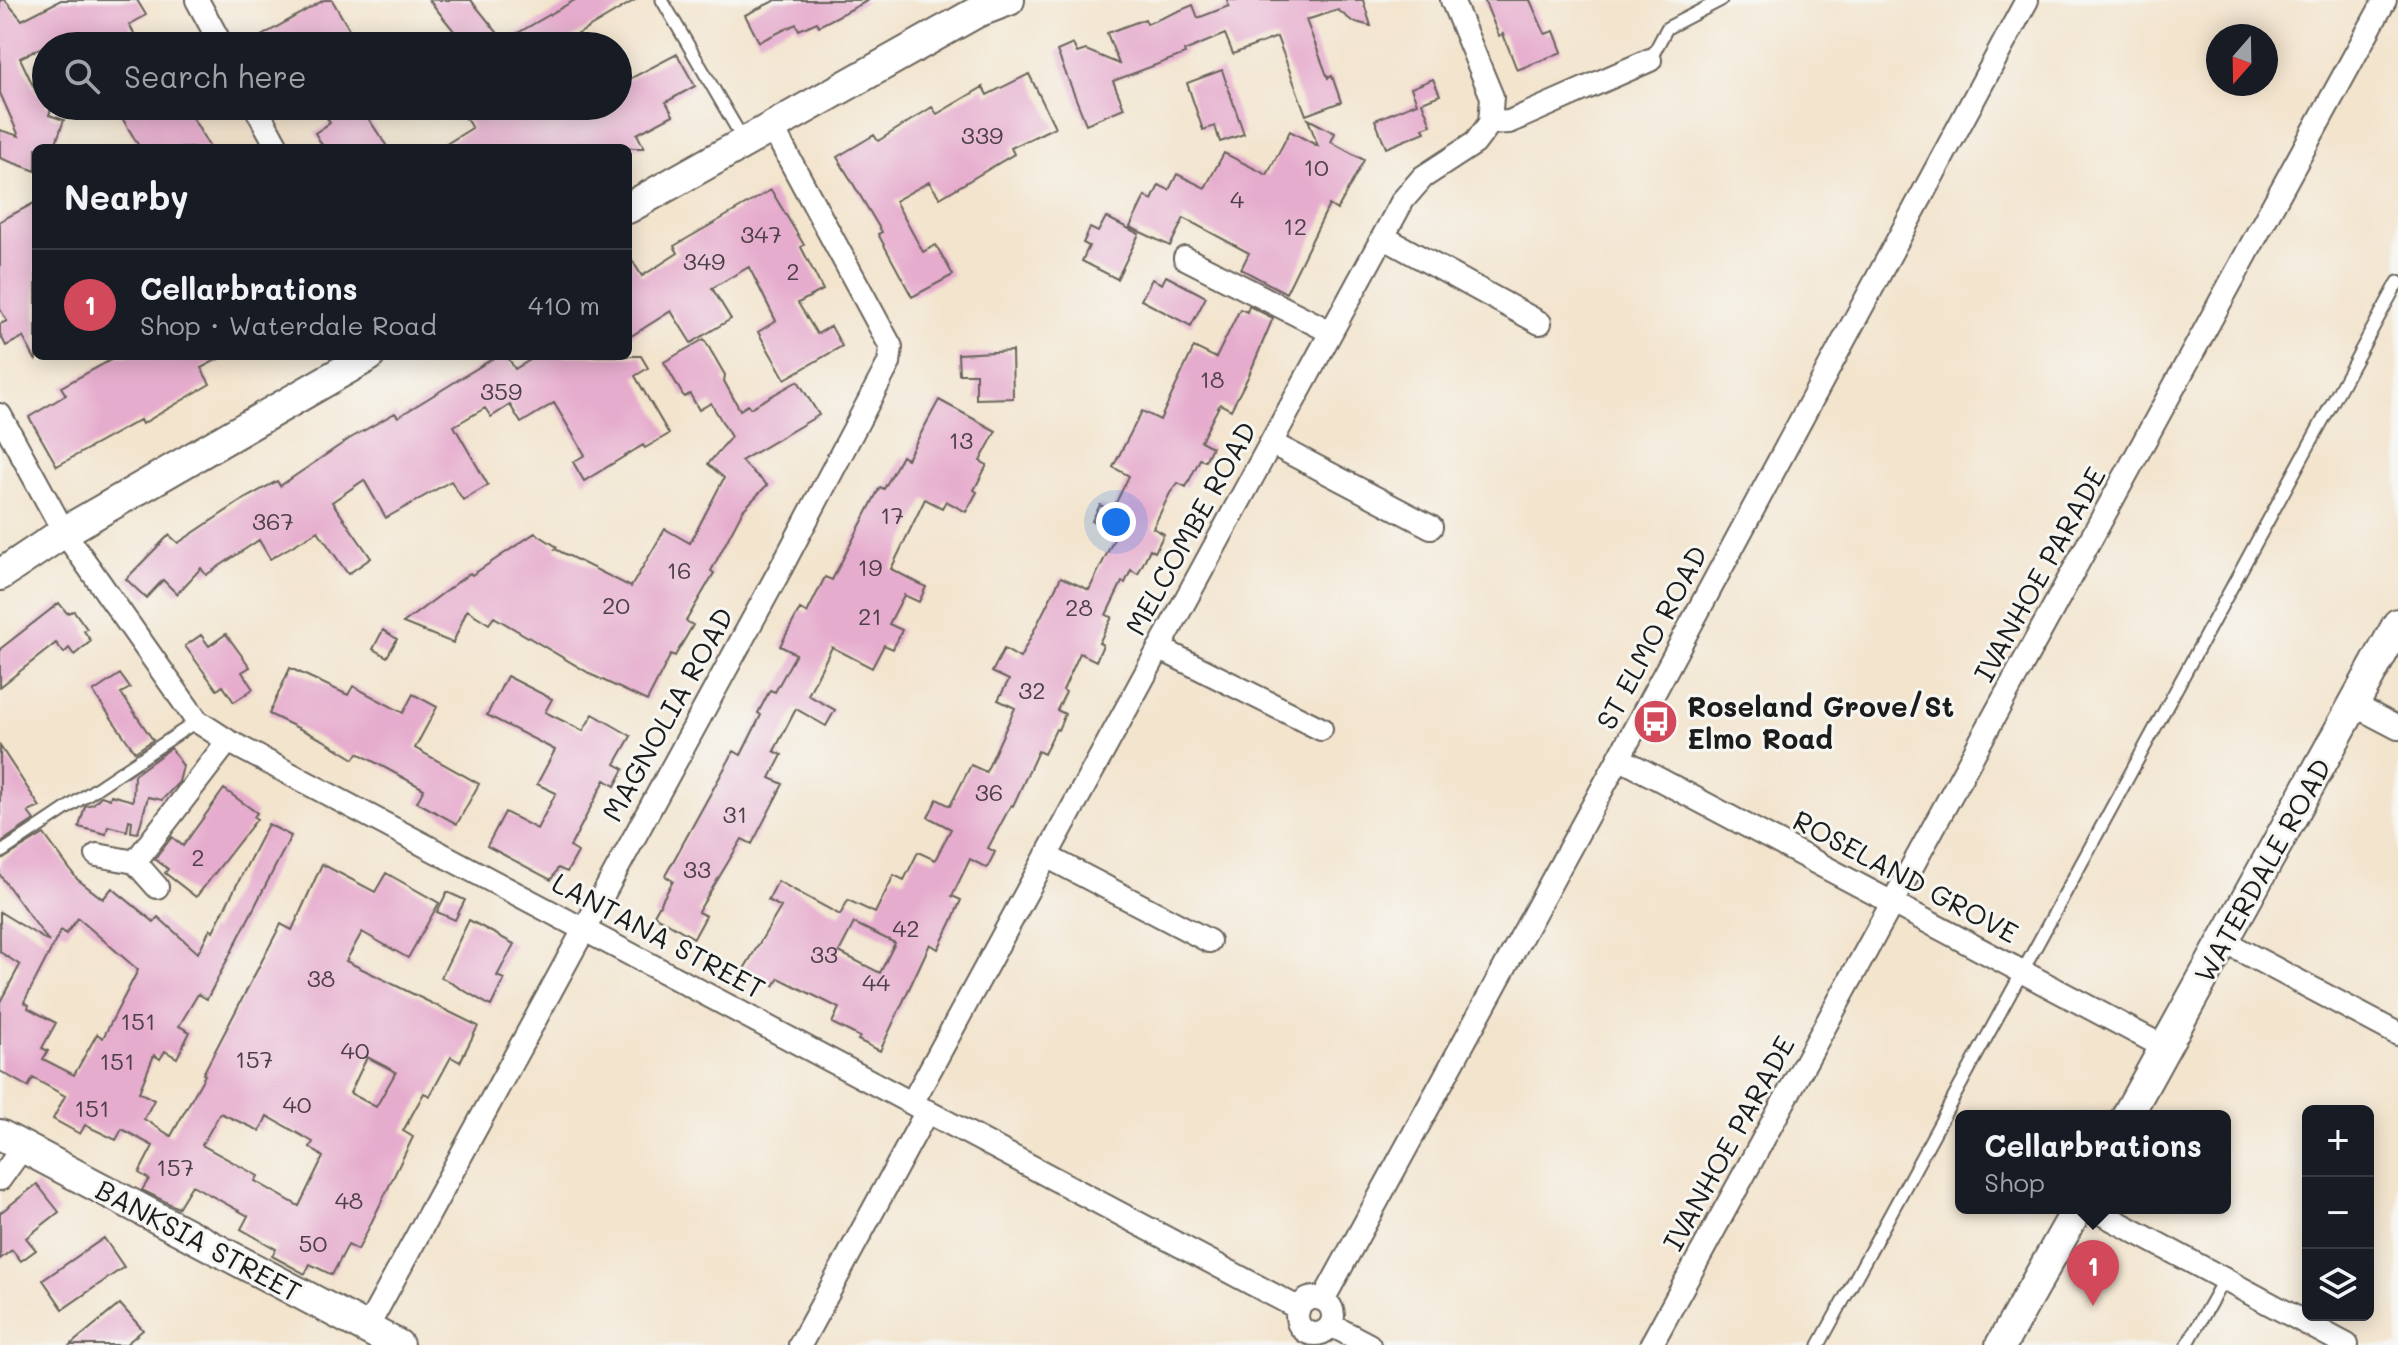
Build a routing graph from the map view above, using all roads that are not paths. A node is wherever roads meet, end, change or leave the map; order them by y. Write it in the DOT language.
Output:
graph roads {
  1 [pos="197,0"];
  2 [pos="662,0"];
  3 [pos="1009,0"];
  4 [pos="1452,0"];
  5 [pos="1721,0"];
  6 [pos="2027,0"];
  7 [pos="2385,0"];
  8 [pos="214,32"];
  9 [pos="1650,60"];
  10 [pos="263,120"];
  11 [pos="1490,123"];
  12 [pos="771,125"];
  13 [pos="744,141"];
  14 [pos="276,144"];
  15 [pos="632,206"];
  16 [pos="1383,237"];
  17 [pos="1185,258"];
  18 [pos="2398,282"];
  19 [pos="1540,323"];
  20 [pos="1331,332"];
  21 [pos="362,360"];
  22 [pos="0,415"];
  23 [pos="1271,443"];
  24 [pos="1431,527"];
  25 [pos="64,532"];
  26 [pos="0,575"];
  27 [pos="2398,624"];
  28 [pos="1159,648"];
  29 [pos="2354,705"];
  30 [pos="197,721"];
  31 [pos="2398,728"];
  32 [pos="1321,729"];
  33 [pos="228,741"];
  34 [pos="1619,758"];
  35 [pos="0,853"];
  36 [pos="97,855"];
  37 [pos="1046,856"];
  38 [pos="135,862"];
  39 [pos="157,887"];
  40 [pos="1894,904"];
  41 [pos="583,929"];
  42 [pos="1209,941"];
  43 [pos="2223,941"];
  44 [pos="2022,972"];
  45 [pos="2398,1034"];
  46 [pos="2164,1047"];
  47 [pos="919,1107"];
  48 [pos="2130,1110"];
  49 [pos="11,1141"];
  50 [pos="0,1179"];
  51 [pos="2075,1214"];
  52 [pos="2102,1214"];
  53 [pos="2224,1279"];
  54 [pos="1323,1300"];
  55 [pos="1298,1308"];
  56 [pos="1331,1325"];
  57 [pos="367,1328"];
  58 [pos="1303,1339"];
  59 [pos="398,1345"];
  60 [pos="800,1345"];
  61 [pos="1369,1345"];
  62 [pos="1651,1345"];
  63 [pos="1819,1345"];
  64 [pos="2001,1345"];
  65 [pos="2187,1345"];
  66 [pos="2347,1345"];
  1 -- 8 [label="street"];
  2 -- 13 [label="lane"];
  3 -- 12 [label="street"];
  4 -- 11 [label="street"];
  5 -- 9 [label="lane"];
  6 -- 34 [label="street, ST ELMO ROAD"];
  7 -- 40 [label="street, IVANHOE PARADE"];
  9 -- 11 [label="street"];
  10 -- 14 [label="street"];
  11 -- 16 [label="street, MELCOMBE ROAD"];
  12 -- 13 [label="street"];
  12 -- 41 [label="street, MAGNOLIA ROAD"];
  13 -- 15 [label="street"];
  16 -- 19 [label="street"];
  16 -- 20 [label="street, MELCOMBE ROAD"];
  17 -- 20 [label="street"];
  18 -- 44 [label="lane"];
  20 -- 23 [label="street, MELCOMBE ROAD"];
  21 -- 25 [label="street"];
  22 -- 25 [label="street, LANTANA STREET"];
  23 -- 24 [label="street"];
  23 -- 28 [label="street, MELCOMBE ROAD"];
  25 -- 26 [label="street"];
  25 -- 30 [label="street, LANTANA STREET"];
  27 -- 29 [label="street, WATERDALE ROAD"];
  28 -- 32 [label="street"];
  28 -- 37 [label="street, MELCOMBE ROAD"];
  29 -- 31 [label="street"];
  29 -- 43 [label="street, WATERDALE ROAD"];
  30 -- 33 [label="street, LANTANA STREET"];
  30 -- 35 [label="lane"];
  33 -- 38 [label="street"];
  33 -- 41 [label="street, LANTANA STREET"];
  34 -- 40 [label="street, ROSELAND GROVE"];
  34 -- 54 [label="street, ST ELMO ROAD"];
  36 -- 38 [label="street"];
  37 -- 42 [label="street"];
  37 -- 47 [label="street, MELCOMBE ROAD"];
  38 -- 39 [label="street"];
  40 -- 44 [label="street, ROSELAND GROVE"];
  40 -- 62 [label="street, IVANHOE PARADE"];
  41 -- 47 [label="street, LANTANA STREET"];
  41 -- 57 [label="street, MAGNOLIA ROAD"];
  43 -- 45 [label="street"];
  43 -- 46 [label="street, WATERDALE ROAD"];
  44 -- 46 [label="street, ROSELAND GROVE"];
  44 -- 63 [label="lane"];
  46 -- 48 [label="street, WATERDALE ROAD"];
  47 -- 55 [label="street, LANTANA STREET"];
  47 -- 60 [label="street, MELCOMBE ROAD"];
  49 -- 50 [label="street"];
  49 -- 57 [label="street, BANKSIA STREET"];
  51 -- 64 [label="street"];
  52 -- 53 [label="street"];
  53 -- 65 [label="lane"];
  53 -- 66 [label="street"];
  54 -- 55 [label="street"];
  54 -- 56 [label="street"];
  55 -- 58 [label="street"];
  56 -- 58 [label="street"];
  56 -- 61 [label="street"];
  57 -- 59 [label="street, BANKSIA STREET"];
}
